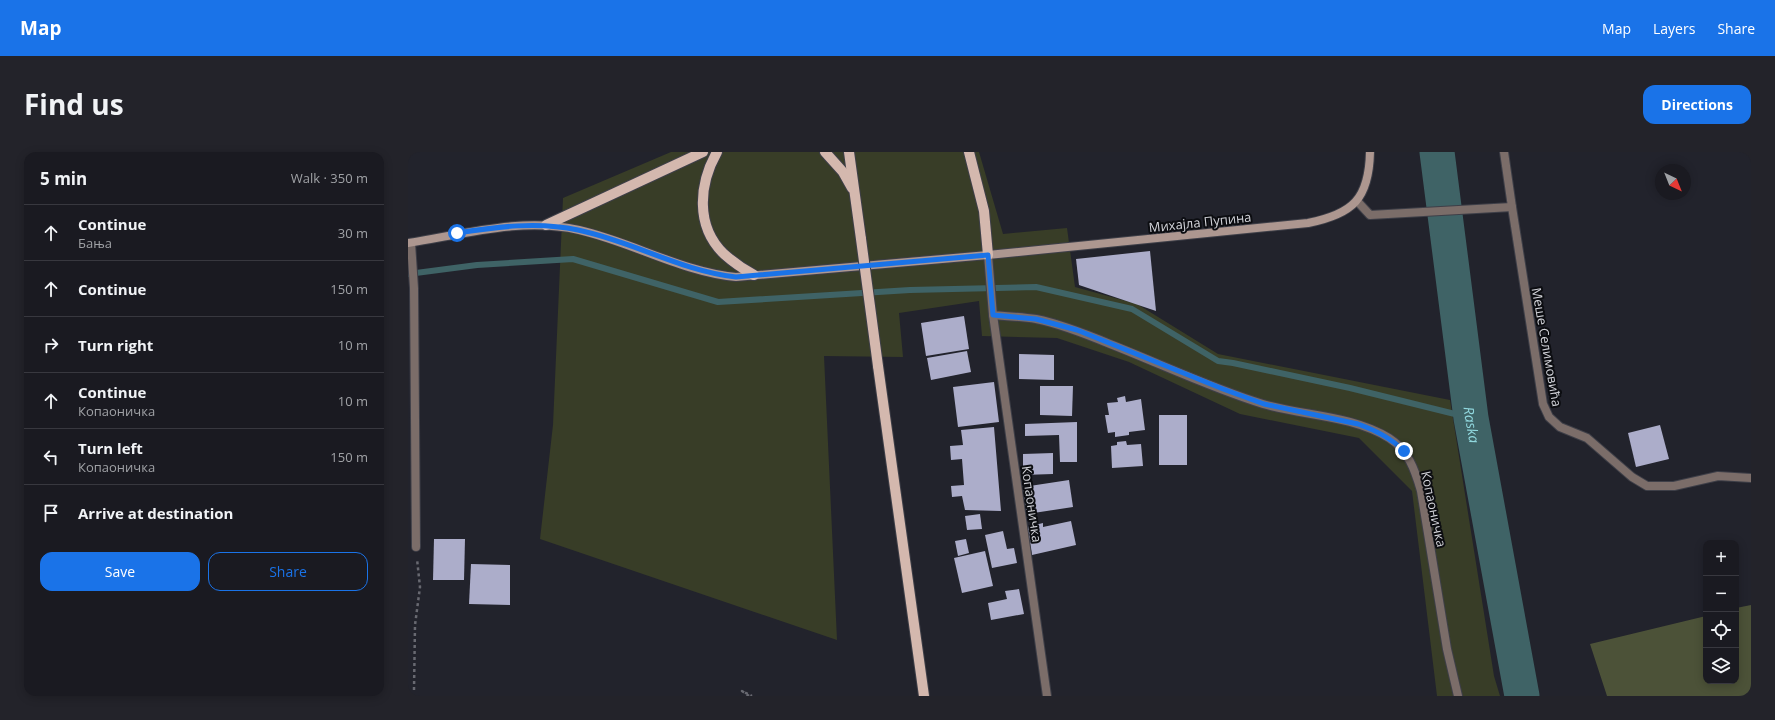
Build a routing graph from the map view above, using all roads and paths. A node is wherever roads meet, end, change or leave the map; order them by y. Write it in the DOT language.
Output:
graph roads {
  1 [pos="703,152"];
  2 [pos="717,152"];
  3 [pos="825,152"];
  4 [pos="849,152"];
  5 [pos="970,152"];
  6 [pos="1370,152"];
  7 [pos="1504,152"];
  8 [pos="855,193"];
  9 [pos="1357,202"];
  10 [pos="1512,206"];
  11 [pos="546,225"];
  12 [pos="410,243"];
  13 [pos="988,255"];
  14 [pos="754,275"];
  15 [pos="993,315"];
  16 [pos="1751,478"];
  17 [pos="416,547"];
  18 [pos="414,690"];
  19 [pos="749,696"];
  20 [pos="752,696"];
  21 [pos="924,696"];
  22 [pos="1048,696"];
  23 [pos="1458,696"];
  1 -- 11 [label="main road"];
  2 -- 14 [label="main road"];
  3 -- 8 [label="main road"];
  4 -- 8 [label="main road"];
  5 -- 13 [label="main road"];
  6 -- 9 [label="street, Михајла Пупина"];
  7 -- 10 [label="street, Меше Селимовића"];
  8 -- 21 [label="main road, bridge"];
  9 -- 10 [label="street"];
  9 -- 13 [label="street, Михајла Пупина"];
  10 -- 16 [label="street, Меше Селимовића"];
  11 -- 12 [label="street, Михајла Пупина"];
  11 -- 14 [label="street, Михајла Пупина"];
  12 -- 17 [label="street"];
  13 -- 14 [label="street, Михајла Пупина"];
  13 -- 15 [label="street, Копаоничка"];
  15 -- 22 [label="street, Копаоничка"];
  15 -- 23 [label="street, Копаоничка"];
  17 -- 18 [label="path"];
  19 -- 20 [label="path"];
}
